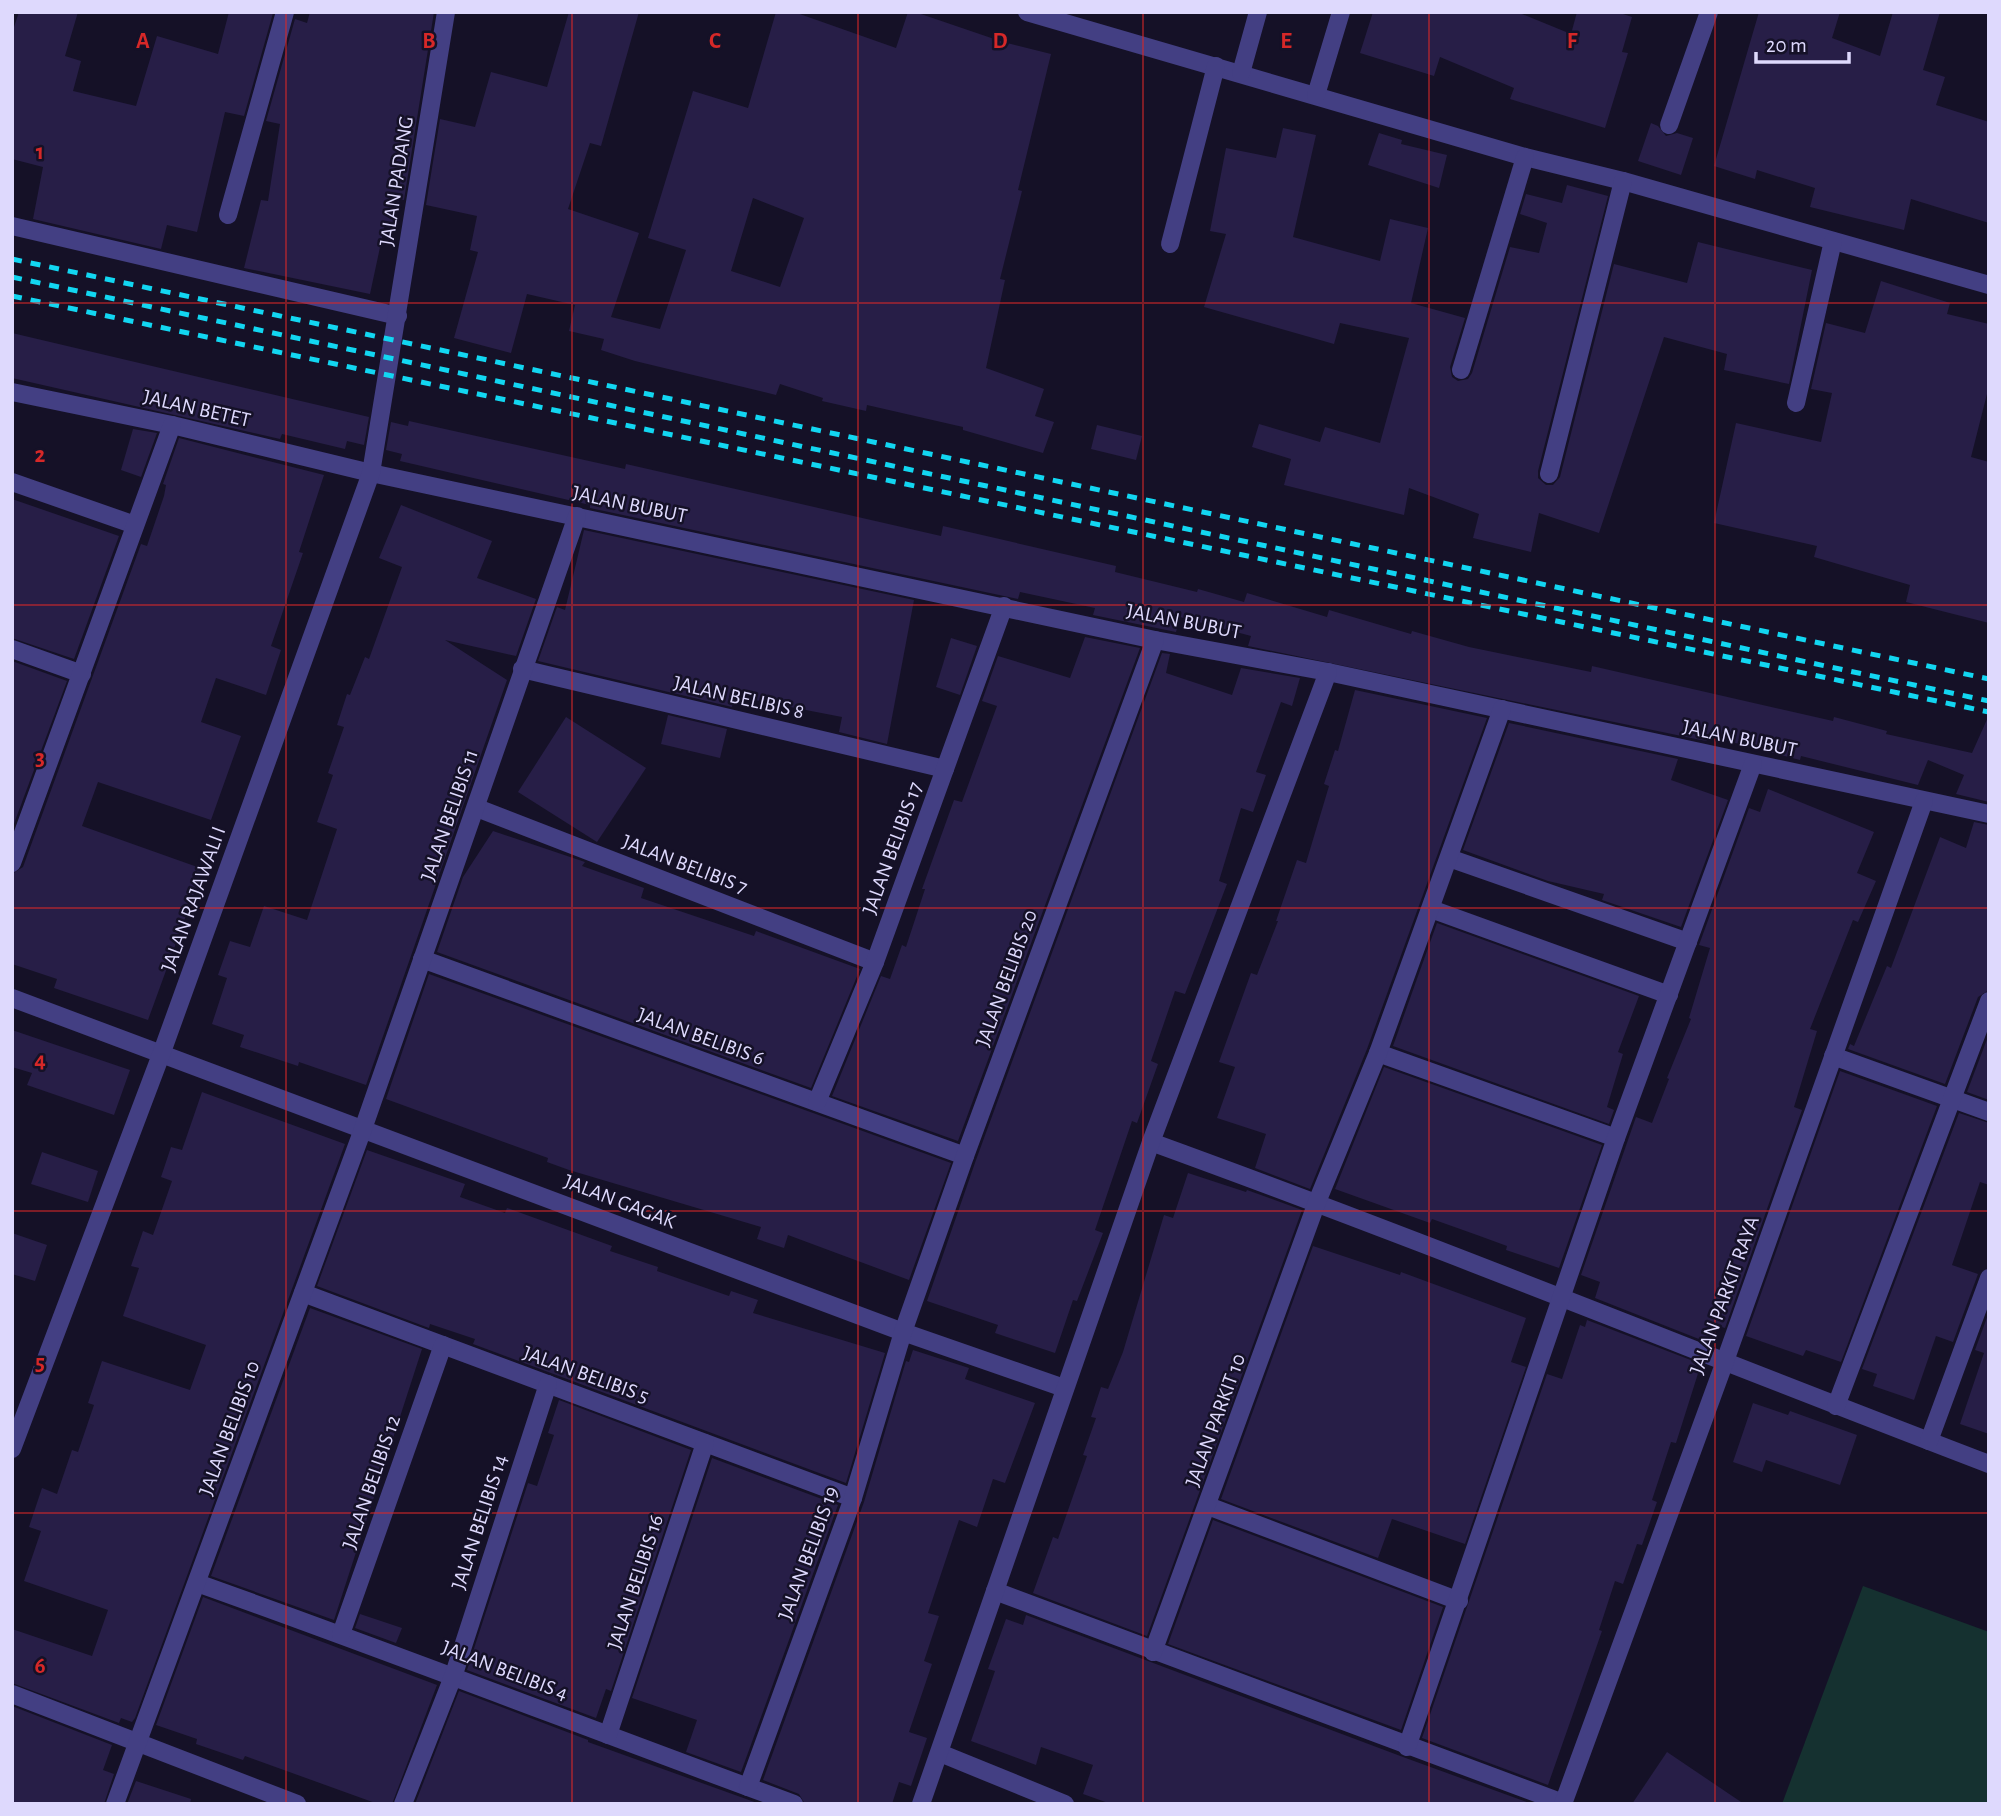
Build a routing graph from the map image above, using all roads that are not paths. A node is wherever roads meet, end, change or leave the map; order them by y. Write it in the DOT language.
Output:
graph roads {
  1 [pos="285,12"];
  2 [pos="446,12"];
  3 [pos="1027,12"];
  4 [pos="1258,12"];
  5 [pos="1341,12"];
  6 [pos="1709,12"];
  7 [pos="1216,66"];
  8 [pos="1241,73"];
  9 [pos="1315,95"];
  10 [pos="1670,125"];
  11 [pos="1525,156"];
  12 [pos="1623,181"];
  13 [pos="228,215"];
  14 [pos="12,226"];
  15 [pos="1833,241"];
  16 [pos="1170,244"];
  17 [pos="1989,285"];
  18 [pos="398,316"];
  19 [pos="391,357"];
  20 [pos="1461,370"];
  21 [pos="12,392"];
  22 [pos="1796,403"];
  23 [pos="172,425"];
  24 [pos="371,473"];
  25 [pos="1549,474"];
  26 [pos="12,482"];
  27 [pos="577,516"];
  28 [pos="135,525"];
  29 [pos="1004,606"];
  30 [pos="1155,640"];
  31 [pos="12,649"];
  32 [pos="522,669"];
  33 [pos="1328,671"];
  34 [pos="82,674"];
  35 [pos="1502,709"];
  36 [pos="1753,764"];
  37 [pos="945,769"];
  38 [pos="1924,801"];
  39 [pos="12,806"];
  40 [pos="477,808"];
  41 [pos="30,813"];
  42 [pos="1989,814"];
  43 [pos="1449,858"];
  44 [pos="12,863"];
  45 [pos="1431,909"];
  46 [pos="1688,942"];
  47 [pos="422,959"];
  48 [pos="875,962"];
  49 [pos="1669,995"];
  50 [pos="12,998"];
  51 [pos="1989,1001"];
  52 [pos="162,1052"];
  53 [pos="1378,1054"];
  54 [pos="1833,1056"];
  55 [pos="1952,1099"];
  56 [pos="817,1102"];
  57 [pos="1989,1112"];
  58 [pos="363,1129"];
  59 [pos="1616,1138"];
  60 [pos="1151,1142"];
  61 [pos="965,1156"];
  62 [pos="1317,1202"];
  63 [pos="1989,1278"];
  64 [pos="303,1293"];
  65 [pos="1563,1297"];
  66 [pos="903,1332"];
  67 [pos="443,1345"];
  68 [pos="1724,1364"];
  69 [pos="548,1384"];
  70 [pos="1063,1388"];
  71 [pos="1836,1406"];
  72 [pos="1929,1441"];
  73 [pos="705,1443"];
  74 [pos="12,1449"];
  75 [pos="1989,1464"];
  76 [pos="853,1498"];
  77 [pos="1208,1506"];
  78 [pos="197,1583"];
  79 [pos="995,1591"];
  80 [pos="1459,1601"];
  81 [pos="341,1634"];
  82 [pos="1153,1652"];
  83 [pos="454,1674"];
  84 [pos="12,1694"];
  85 [pos="608,1735"];
  86 [pos="138,1743"];
  87 [pos="1407,1747"];
  88 [pos="940,1752"];
  89 [pos="748,1787"];
  90 [pos="1563,1803"];
  91 [pos="115,1804"];
  92 [pos="297,1804"];
  93 [pos="403,1804"];
  94 [pos="794,1804"];
  95 [pos="922,1804"];
  96 [pos="1065,1804"];
  1 -- 13 [label="street"];
  2 -- 18 [label="street, JALAN PADANG"];
  3 -- 7 [label="street"];
  4 -- 8 [label="street"];
  5 -- 9 [label="street"];
  6 -- 10 [label="street"];
  7 -- 8 [label="street"];
  7 -- 16 [label="street"];
  8 -- 9 [label="street"];
  9 -- 11 [label="street"];
  11 -- 12 [label="street"];
  11 -- 20 [label="street"];
  12 -- 15 [label="street"];
  12 -- 25 [label="street"];
  14 -- 18 [label="street"];
  15 -- 17 [label="street"];
  15 -- 22 [label="street"];
  18 -- 19 [label="street, JALAN PADANG"];
  19 -- 24 [label="street, JALAN RAJAWALI I"];
  21 -- 23 [label="street, JALAN BETET"];
  23 -- 24 [label="street, JALAN BETET"];
  23 -- 28 [label="street"];
  24 -- 27 [label="street, JALAN BUBUT"];
  24 -- 52 [label="street, JALAN RAJAWALI I"];
  26 -- 28 [label="street"];
  27 -- 29 [label="street, JALAN BUBUT"];
  27 -- 32 [label="street, JALAN BELIBIS 11"];
  28 -- 34 [label="street"];
  29 -- 30 [label="street, JALAN BUBUT"];
  29 -- 37 [label="street, JALAN BELIBIS 17"];
  30 -- 33 [label="street, JALAN BUBUT"];
  30 -- 61 [label="street, JALAN BELIBIS 20"];
  31 -- 34 [label="street"];
  32 -- 37 [label="street, JALAN BELIBIS 8"];
  32 -- 40 [label="street, JALAN BELIBIS 11"];
  33 -- 35 [label="street, JALAN BUBUT"];
  33 -- 60 [label="street"];
  34 -- 41 [label="street"];
  35 -- 36 [label="street, JALAN BUBUT"];
  35 -- 43 [label="street, JALAN PARKIT 10"];
  36 -- 38 [label="street, JALAN BUBUT"];
  36 -- 46 [label="street"];
  37 -- 48 [label="street, JALAN BELIBIS 17"];
  38 -- 42 [label="street, JALAN BUBUT"];
  38 -- 54 [label="street, JALAN PARKIT RAYA"];
  39 -- 41 [label="street"];
  40 -- 47 [label="street, JALAN BELIBIS 11"];
  40 -- 48 [label="street, JALAN BELIBIS 7"];
  41 -- 44 [label="street"];
  43 -- 45 [label="street, JALAN PARKIT 10"];
  43 -- 46 [label="street"];
  45 -- 49 [label="street"];
  45 -- 53 [label="street, JALAN PARKIT 10"];
  46 -- 49 [label="street"];
  47 -- 56 [label="street, JALAN BELIBIS 6"];
  47 -- 58 [label="street, JALAN BELIBIS 11"];
  48 -- 56 [label="street, JALAN BELIBIS 17"];
  49 -- 59 [label="street"];
  50 -- 52 [label="street, JALAN GAGAK"];
  51 -- 55 [label="street"];
  52 -- 58 [label="street, JALAN GAGAK"];
  52 -- 74 [label="street, JALAN RAJAWALI I"];
  53 -- 59 [label="street"];
  53 -- 62 [label="street, JALAN PARKIT 10"];
  54 -- 55 [label="street"];
  54 -- 68 [label="street, JALAN PARKIT RAYA"];
  55 -- 57 [label="street"];
  55 -- 71 [label="street"];
  56 -- 61 [label="street, JALAN BELIBIS 6"];
  58 -- 64 [label="street, JALAN BELIBIS 10"];
  58 -- 66 [label="street, JALAN GAGAK"];
  59 -- 65 [label="street"];
  60 -- 62 [label="street"];
  60 -- 70 [label="street"];
  61 -- 66 [label="street, JALAN BELIBIS 20"];
  62 -- 65 [label="street"];
  62 -- 77 [label="street, JALAN PARKIT 10"];
  63 -- 72 [label="street"];
  64 -- 67 [label="street, JALAN BELIBIS 5"];
  64 -- 78 [label="street, JALAN BELIBIS 10"];
  65 -- 68 [label="street"];
  65 -- 80 [label="street"];
  66 -- 70 [label="street, JALAN GAGAK"];
  66 -- 76 [label="street, JALAN BELIBIS 19"];
  67 -- 69 [label="street, JALAN BELIBIS 5"];
  67 -- 81 [label="street, JALAN BELIBIS 12"];
  68 -- 71 [label="street"];
  68 -- 90 [label="street, JALAN PARKIT RAYA"];
  69 -- 73 [label="street, JALAN BELIBIS 5"];
  69 -- 83 [label="street, JALAN BELIBIS 14"];
  70 -- 79 [label="street"];
  71 -- 72 [label="street"];
  72 -- 75 [label="street"];
  73 -- 76 [label="street, JALAN BELIBIS 5"];
  73 -- 85 [label="street, JALAN BELIBIS 16"];
  76 -- 89 [label="street, JALAN BELIBIS 19"];
  77 -- 80 [label="street"];
  77 -- 82 [label="street, JALAN PARKIT 10"];
  78 -- 81 [label="street, JALAN BELIBIS 4"];
  78 -- 86 [label="street, JALAN BELIBIS 10"];
  79 -- 82 [label="street"];
  79 -- 88 [label="street"];
  80 -- 87 [label="street"];
  81 -- 83 [label="street, JALAN BELIBIS 4"];
  82 -- 87 [label="street"];
  83 -- 85 [label="street, JALAN BELIBIS 4"];
  83 -- 93 [label="street, JALAN BELIBIS 14"];
  84 -- 86 [label="street"];
  85 -- 89 [label="street, JALAN BELIBIS 4"];
  86 -- 91 [label="street, JALAN BELIBIS 10"];
  86 -- 92 [label="street"];
  87 -- 90 [label="street"];
  88 -- 95 [label="street"];
  88 -- 96 [label="street"];
  89 -- 94 [label="street, JALAN BELIBIS 4"];
}
